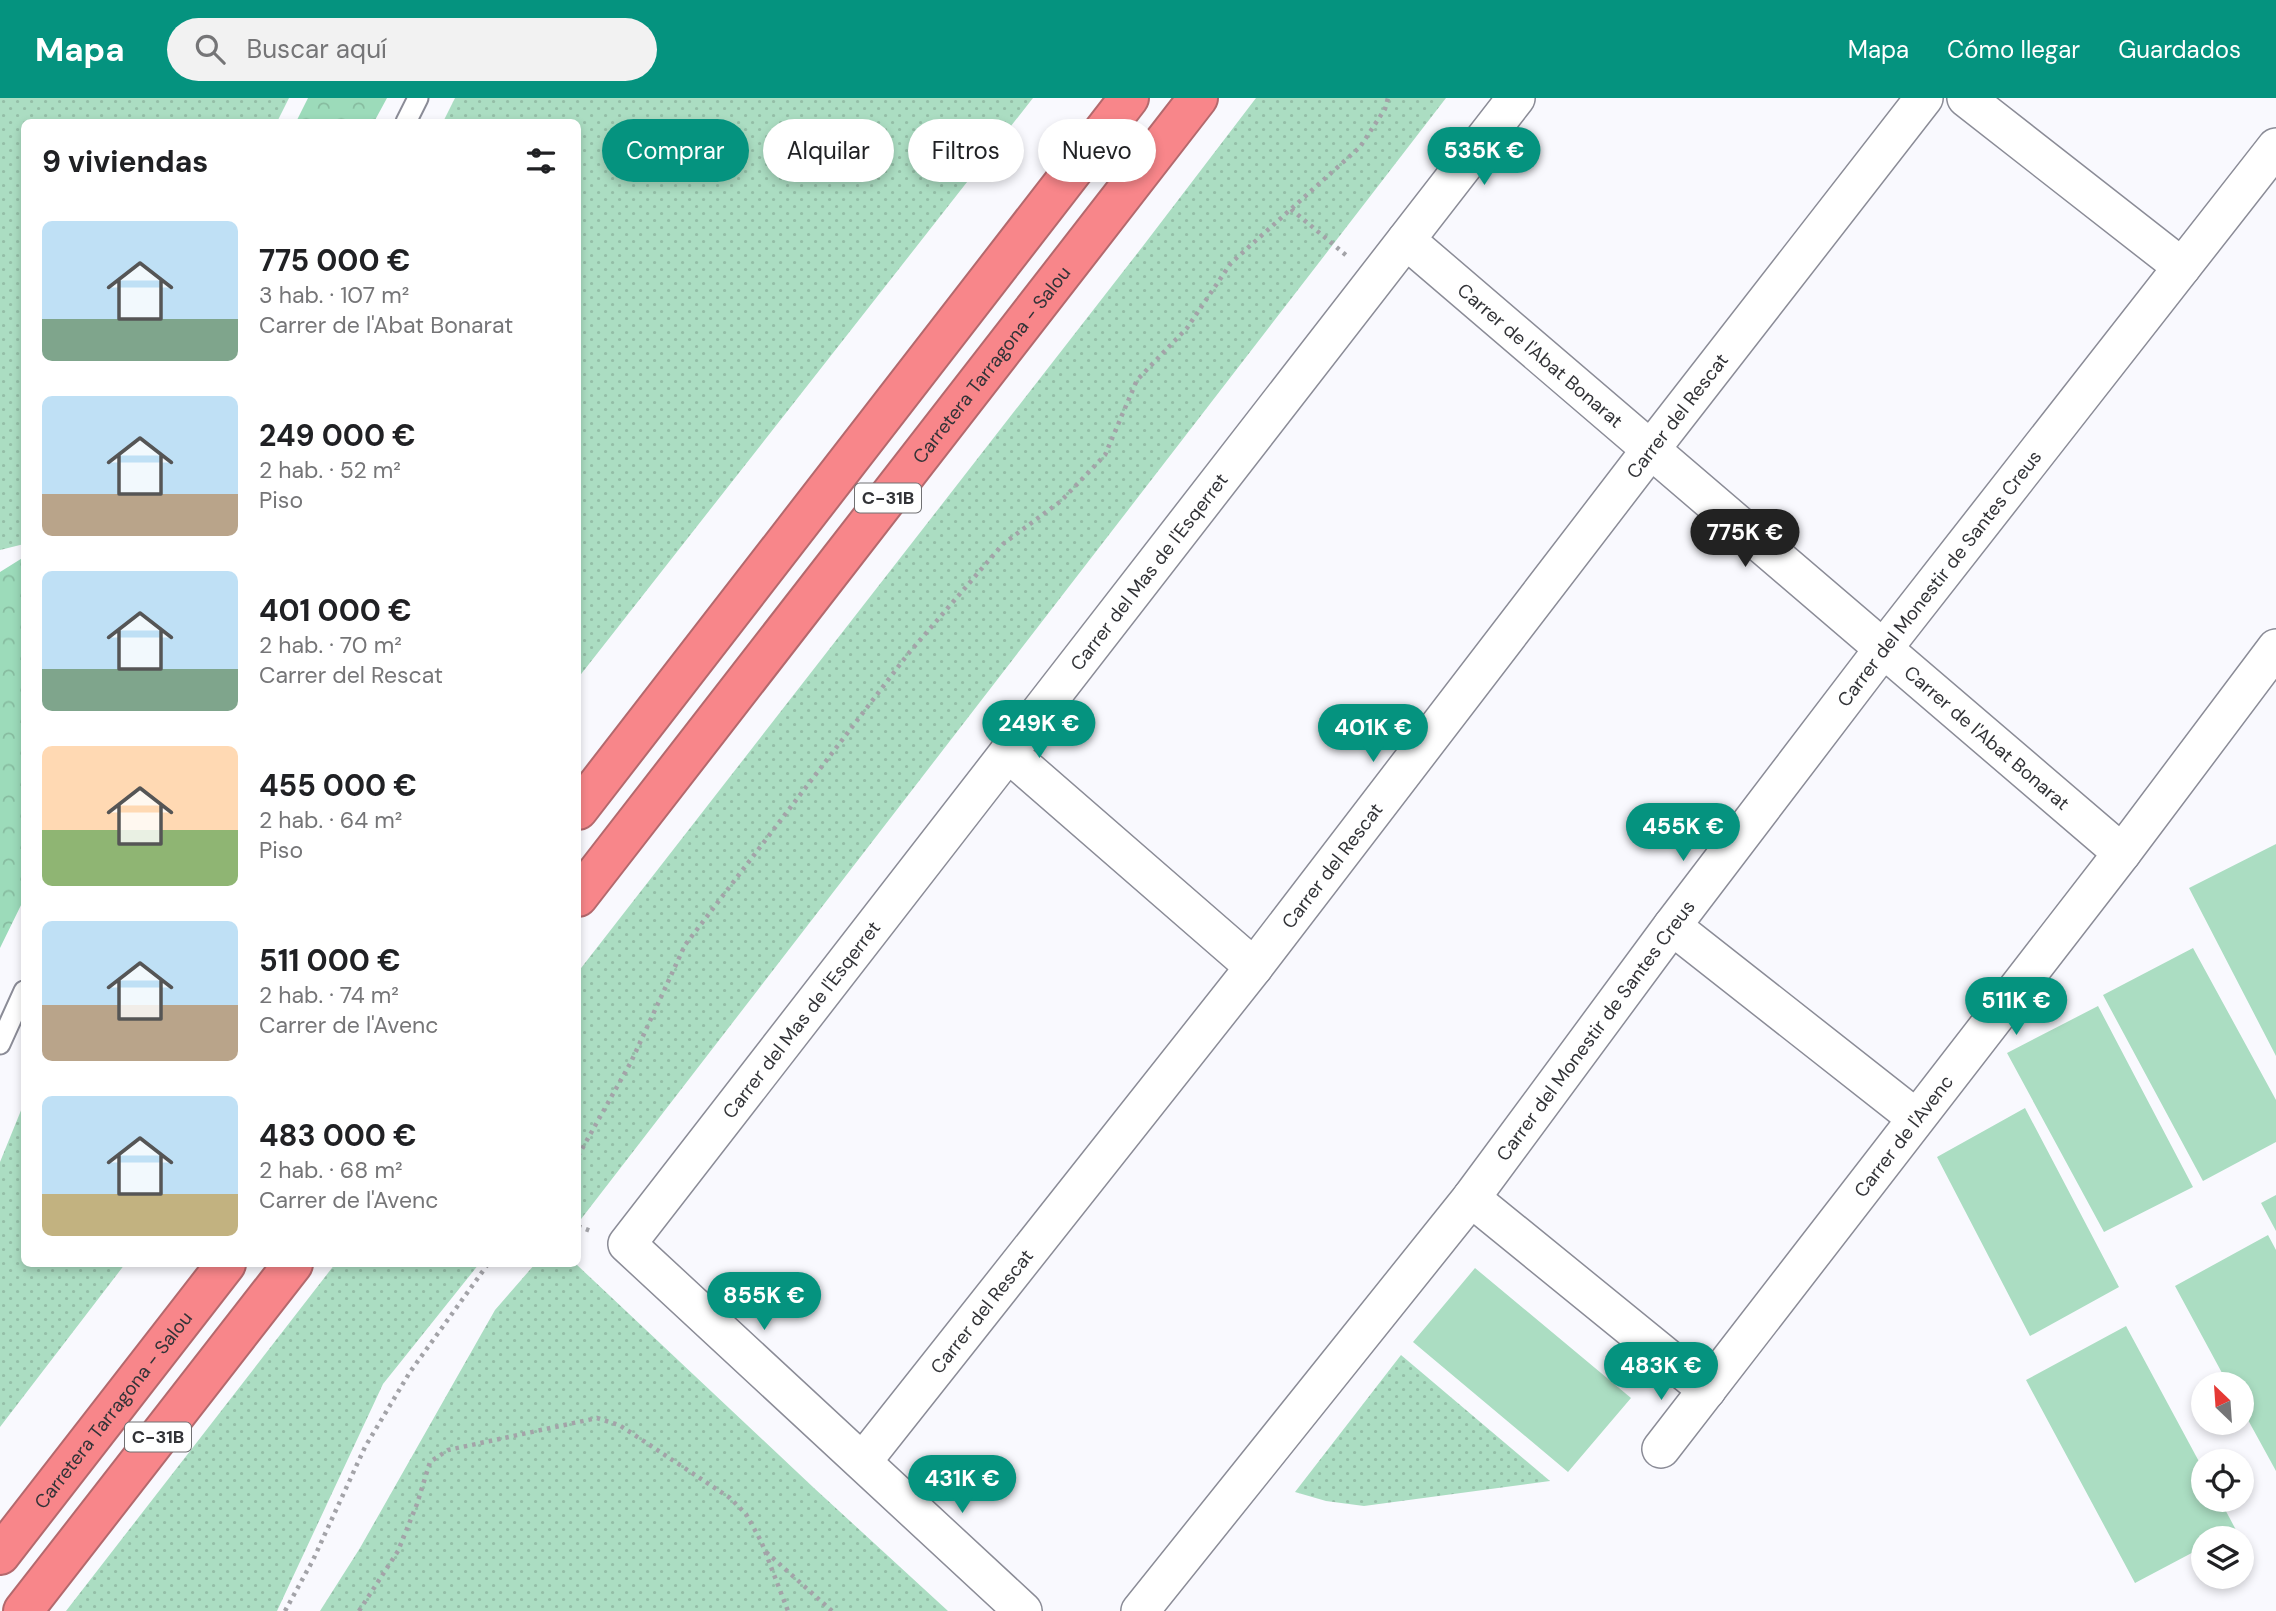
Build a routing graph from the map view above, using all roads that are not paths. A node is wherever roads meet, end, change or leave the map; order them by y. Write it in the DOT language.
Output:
graph roads {
  1 [pos="418,98"];
  2 [pos="1129,98"];
  3 [pos="1198,98"];
  4 [pos="1516,98"];
  5 [pos="1924,98"];
  6 [pos="1966,98"];
  7 [pos="408,119"];
  8 [pos="2275,151"];
  9 [pos="1406,240"];
  10 [pos="2182,267"];
  11 [pos="1651,449"];
  12 [pos="2276,648"];
  13 [pos="1883,649"];
  14 [pos="1008,753"];
  15 [pos="581,806"];
  16 [pos="2122,853"];
  17 [pos="581,893"];
  18 [pos="1672,926"];
  19 [pos="1254,967"];
  20 [pos="21,997"];
  21 [pos="0,1044"];
  22 [pos="1916,1118"];
  23 [pos="1471,1198"];
  24 [pos="224,1267"];
  25 [pos="291,1267"];
  26 [pos="1707,1390"];
  27 [pos="1661,1449"];
  28 [pos="863,1461"];
  29 [pos="0,1555"];
  30 [pos="23,1611"];
  31 [pos="1023,1611"];
  32 [pos="1140,1611"];
  1 -- 7 [label="lane"];
  2 -- 15 [label="highway, C-31B"];
  3 -- 17 [label="highway, Carretera Tarragona - Salou / C-31B"];
  4 -- 9 [label="street, Carrer del Mas de l'Esqerret"];
  5 -- 11 [label="street, Carrer del Rescat"];
  6 -- 10 [label="street"];
  8 -- 10 [label="street, Carrer del Monestir de Santes Creus"];
  9 -- 11 [label="street, Carrer de l'Abat Bonarat"];
  9 -- 14 [label="street, Carrer del Mas de l'Esqerret"];
  10 -- 13 [label="street, Carrer del Monestir de Santes Creus"];
  11 -- 13 [label="street, Carrer de l'Abat Bonarat"];
  11 -- 19 [label="street, Carrer del Rescat"];
  12 -- 16 [label="street, Carrer de l'Avenc"];
  13 -- 16 [label="street, Carrer de l'Abat Bonarat"];
  13 -- 18 [label="street, Carrer del Monestir de Santes Creus"];
  14 -- 19 [label="street"];
  14 -- 28 [label="street, Carrer del Mas de l'Esqerret"];
  16 -- 22 [label="street, Carrer de l'Avenc"];
  18 -- 22 [label="street"];
  18 -- 23 [label="street, Carrer del Monestir de Santes Creus"];
  19 -- 28 [label="street, Carrer del Rescat"];
  20 -- 21 [label="lane"];
  22 -- 26 [label="street, Carrer de l'Avenc"];
  23 -- 26 [label="street"];
  23 -- 32 [label="street, Carrer del Monestir de Santes Creus"];
  24 -- 29 [label="highway, Carretera Tarragona - Salou / C-31B"];
  25 -- 30 [label="highway, C-31B"];
  26 -- 27 [label="street, Carrer de l'Avenc"];
  28 -- 31 [label="street"];
}
